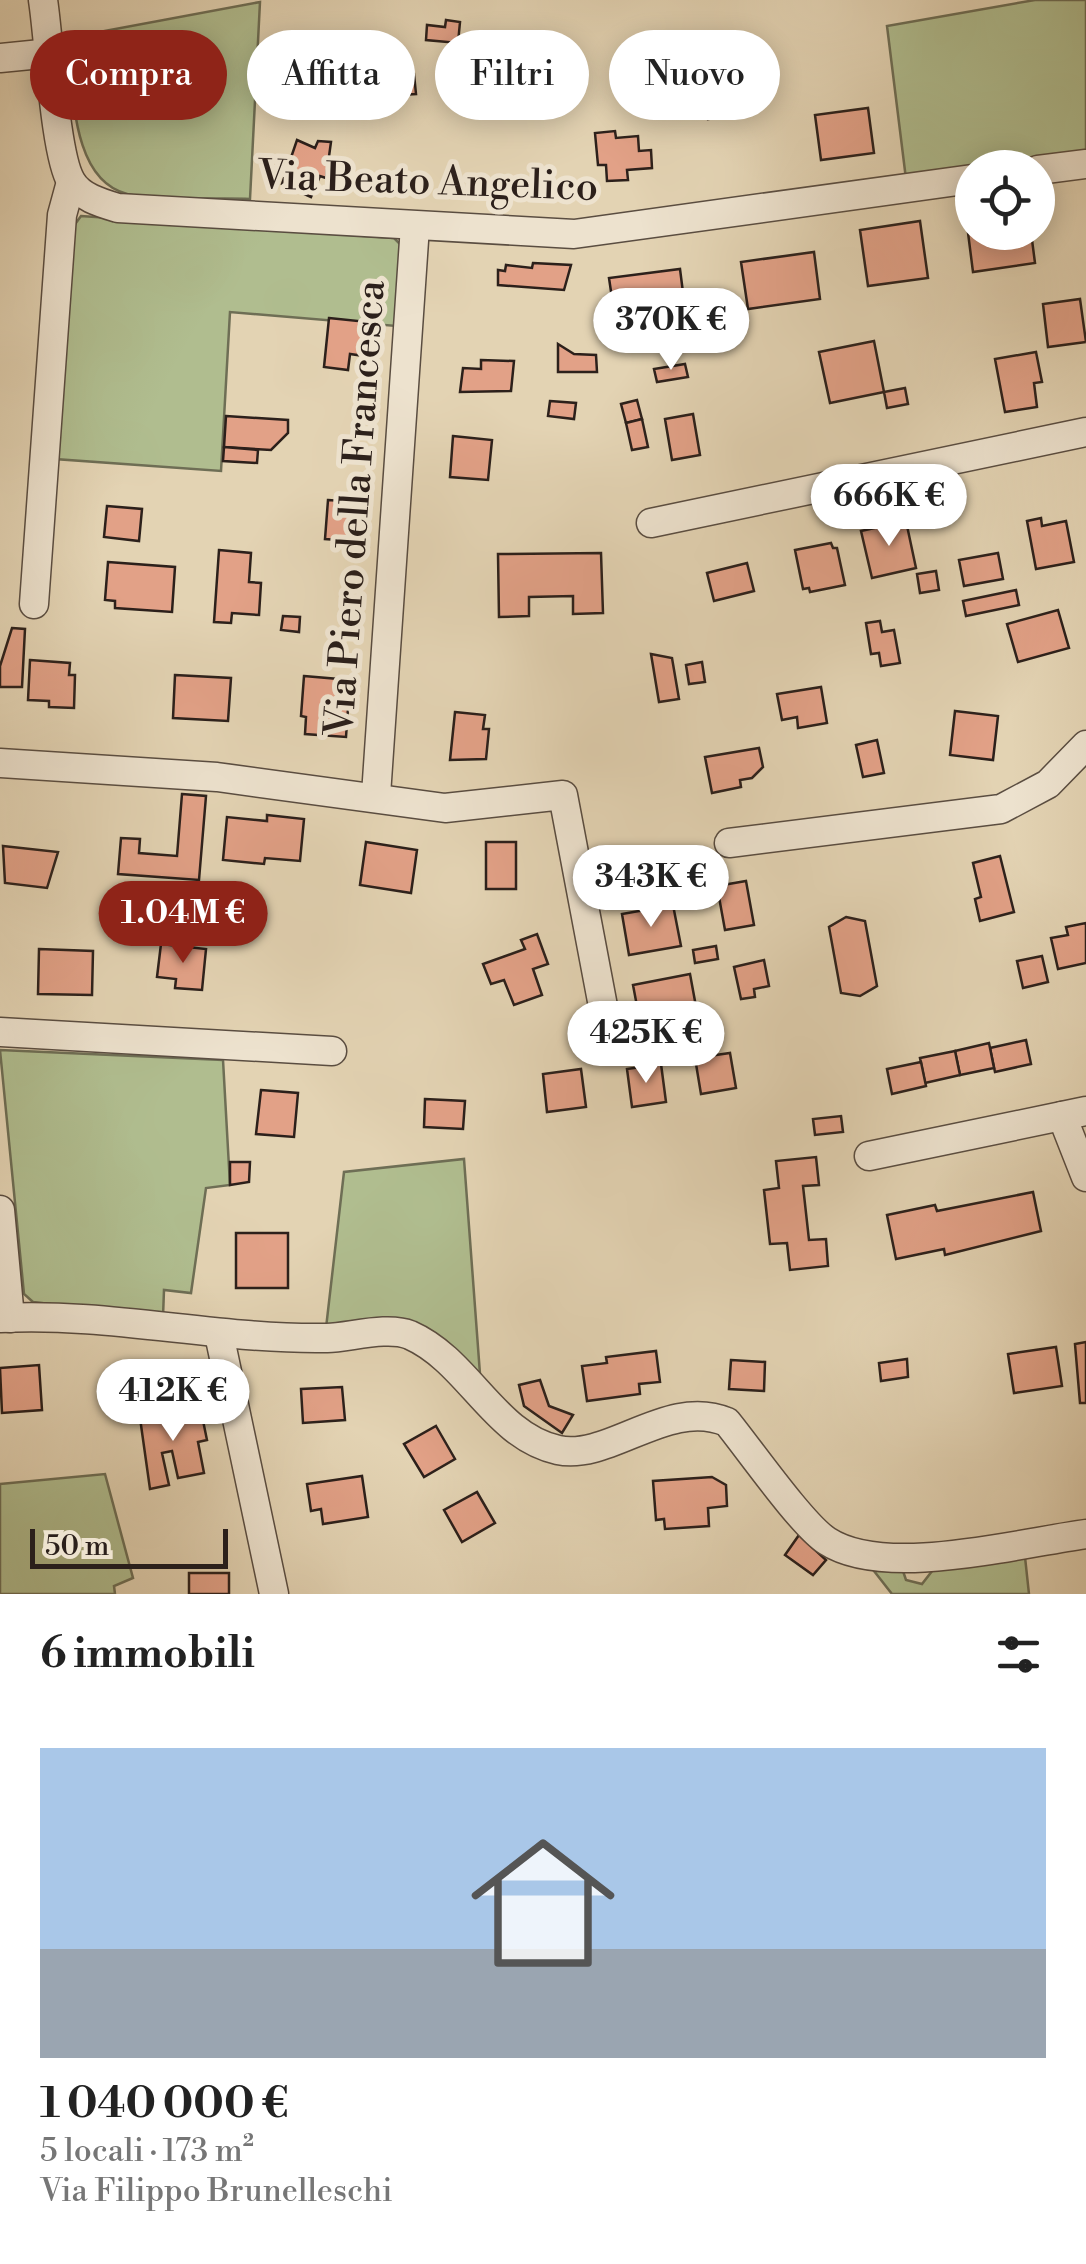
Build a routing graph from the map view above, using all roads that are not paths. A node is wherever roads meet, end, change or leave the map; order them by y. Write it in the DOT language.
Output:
graph roads {
  1 [pos="43,0"];
  2 [pos="48,30"];
  3 [pos="30,55"];
  4 [pos="0,58"];
  5 [pos="59,120"];
  6 [pos="1086,164"];
  7 [pos="1055,168"];
  8 [pos="955,181"];
  9 [pos="71,182"];
  10 [pos="415,226"];
  11 [pos="1086,432"];
  12 [pos="651,522"];
  13 [pos="34,604"];
  14 [pos="1086,745"];
  15 [pos="0,763"];
  16 [pos="376,795"];
  17 [pos="729,843"];
  18 [pos="605,1018"];
  19 [pos="0,1032"];
  20 [pos="332,1051"];
  21 [pos="1074,1114"];
  22 [pos="869,1156"];
  23 [pos="1086,1177"];
  24 [pos="0,1210"];
  25 [pos="5,1318"];
  26 [pos="219,1334"];
  27 [pos="1086,1534"];
  28 [pos="274,1594"];
  1 -- 2 [label="street"];
  3 -- 4 [label="street"];
  5 -- 9 [label="street"];
  6 -- 7 [label="street"];
  8 -- 10 [label="street, Via Beato Angelico"];
  9 -- 10 [label="street, Via Beato Angelico"];
  9 -- 13 [label="street"];
  10 -- 16 [label="street, Via Piero della Francesca"];
  11 -- 12 [label="street"];
  14 -- 17 [label="street"];
  15 -- 16 [label="street"];
  16 -- 18 [label="street"];
  19 -- 20 [label="street"];
  21 -- 22 [label="street"];
  21 -- 23 [label="street"];
  24 -- 25 [label="street"];
  25 -- 26 [label="street"];
  26 -- 27 [label="street"];
  26 -- 28 [label="street"];
}
